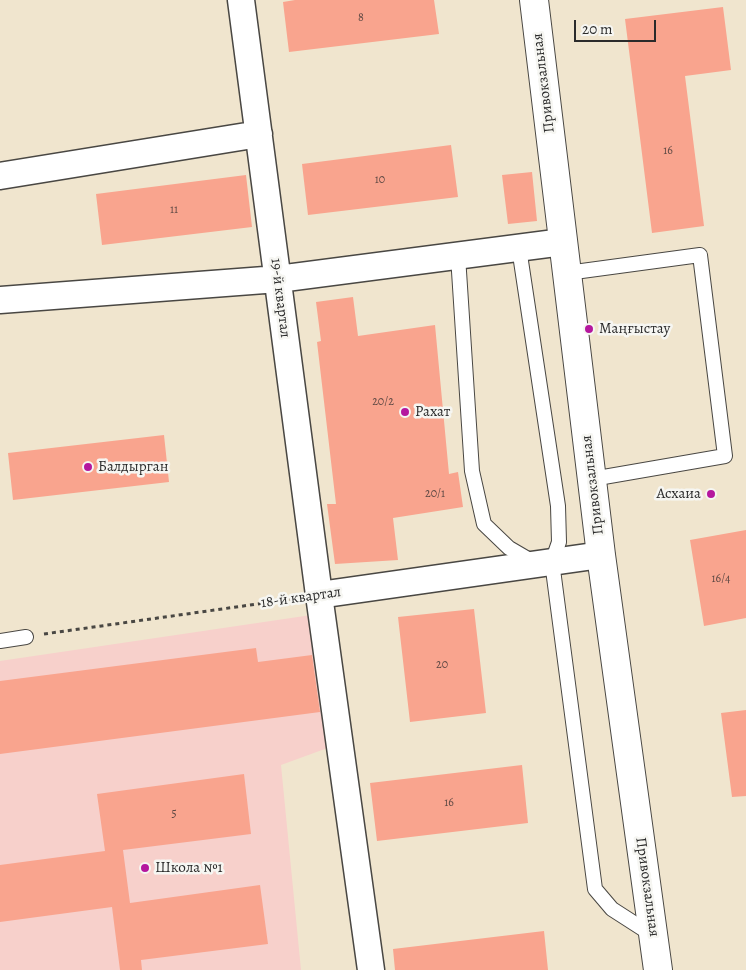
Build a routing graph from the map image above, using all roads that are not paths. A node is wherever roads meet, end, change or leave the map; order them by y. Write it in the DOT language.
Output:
graph roads {
  1 [pos="241,0"];
  2 [pos="534,0"];
  3 [pos="259,134"];
  4 [pos="0,176"];
  5 [pos="563,242"];
  6 [pos="519,248"];
  7 [pos="458,256"];
  8 [pos="567,273"];
  9 [pos="278,279"];
  10 [pos="0,300"];
  11 [pos="592,479"];
  12 [pos="602,554"];
  13 [pos="544,563"];
  14 [pos="319,595"];
  15 [pos="26,637"];
  16 [pos="0,641"];
  17 [pos="654,936"];
  18 [pos="371,970"];
  19 [pos="658,970"];
  1 -- 3 [label="street, 19-й квартал"];
  2 -- 5 [label="street, Привокзальная"];
  3 -- 4 [label="street"];
  3 -- 9 [label="street, 19-й квартал"];
  5 -- 6 [label="street"];
  5 -- 8 [label="street, Привокзальная"];
  6 -- 7 [label="street"];
  6 -- 13 [label="lane"];
  7 -- 9 [label="street"];
  7 -- 13 [label="lane"];
  8 -- 11 [label="street, Привокзальная"];
  8 -- 11 [label="lane"];
  9 -- 10 [label="street"];
  9 -- 14 [label="street, 19-й квартал"];
  11 -- 12 [label="street, Привокзальная"];
  12 -- 13 [label="street, 18-й квартал"];
  12 -- 17 [label="street, Привокзальная"];
  13 -- 14 [label="street, 18-й квартал"];
  13 -- 17 [label="lane"];
  14 -- 18 [label="street, 19-й квартал"];
  15 -- 16 [label="lane"];
  17 -- 19 [label="street, Привокзальная"];
}
